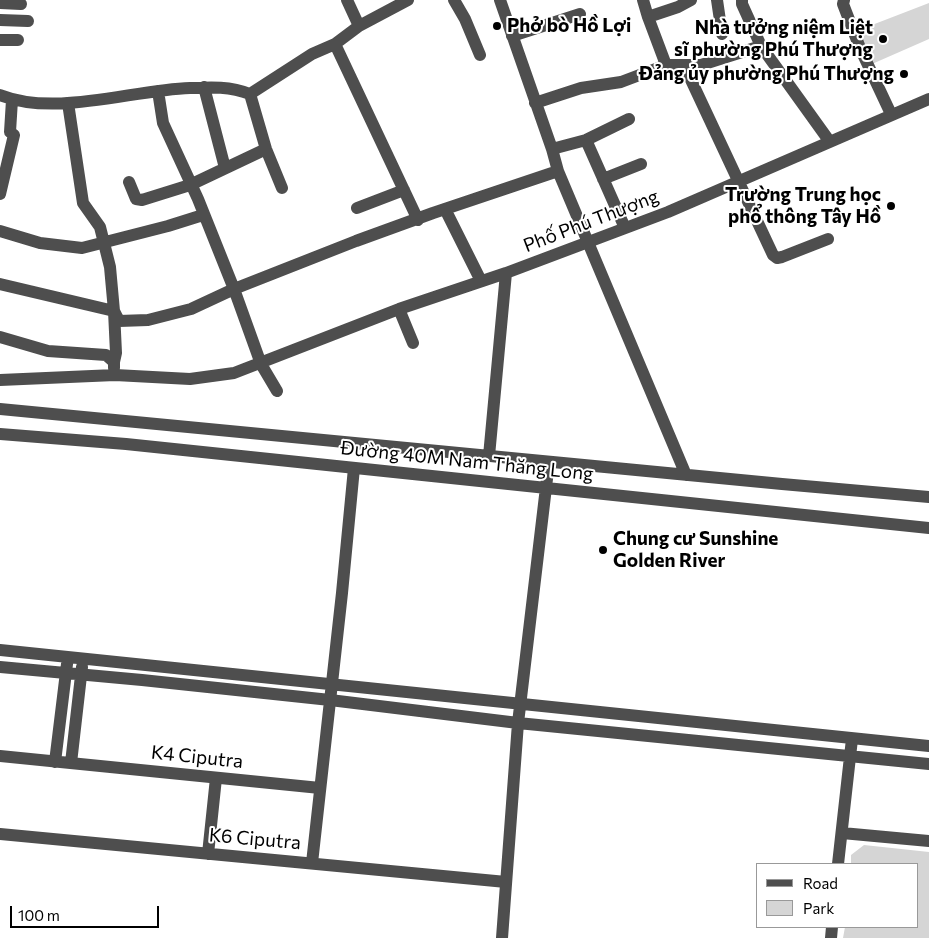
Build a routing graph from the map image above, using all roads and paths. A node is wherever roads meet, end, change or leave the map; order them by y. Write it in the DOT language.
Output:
graph roads {
  1 [pos="347,0"];
  2 [pos="408,0"];
  3 [pos="454,0"];
  4 [pos="500,0"];
  5 [pos="643,0"];
  6 [pos="691,0"];
  7 [pos="717,0"];
  8 [pos="742,0"];
  9 [pos="844,0"];
  10 [pos="0,3"];
  11 [pos="21,4"];
  12 [pos="580,14"];
  13 [pos="648,17"];
  14 [pos="0,20"];
  15 [pos="28,20"];
  16 [pos="359,26"];
  17 [pos="722,34"];
  18 [pos="512,36"];
  19 [pos="0,40"];
  20 [pos="18,40"];
  21 [pos="335,44"];
  22 [pos="760,46"];
  23 [pos="480,55"];
  24 [pos="666,65"];
  25 [pos="684,65"];
  26 [pos="204,87"];
  27 [pos="158,91"];
  28 [pos="250,94"];
  29 [pos="6,97"];
  30 [pos="929,99"];
  31 [pos="68,103"];
  32 [pos="535,103"];
  33 [pos="891,114"];
  34 [pos="630,118"];
  35 [pos="586,140"];
  36 [pos="830,142"];
  37 [pos="266,149"];
  38 [pos="552,149"];
  39 [pos="642,164"];
  40 [pos="224,168"];
  41 [pos="558,171"];
  42 [pos="603,179"];
  43 [pos="129,182"];
  44 [pos="738,183"];
  45 [pos="190,185"];
  46 [pos="282,188"];
  47 [pos="404,190"];
  48 [pos="0,194"];
  49 [pos="357,208"];
  50 [pos="445,209"];
  51 [pos="203,215"];
  52 [pos="418,220"];
  53 [pos="625,228"];
  54 [pos="0,231"];
  55 [pos="828,239"];
  56 [pos="588,241"];
  57 [pos="103,243"];
  58 [pos="506,273"];
  59 [pos="481,282"];
  60 [pos="0,284"];
  61 [pos="234,288"];
  62 [pos="399,309"];
  63 [pos="114,311"];
  64 [pos="0,337"];
  65 [pos="413,343"];
  66 [pos="261,364"];
  67 [pos="114,369"];
  68 [pos="0,380"];
  69 [pos="277,391"];
  70 [pos="0,409"];
  71 [pos="0,434"];
  72 [pos="490,456"];
  73 [pos="549,462"];
  74 [pos="354,468"];
  75 [pos="686,475"];
  76 [pos="545,488"];
  77 [pos="929,497"];
  78 [pos="929,528"];
  79 [pos="0,650"];
  80 [pos="68,657"];
  81 [pos="83,658"];
  82 [pos="0,667"];
  83 [pos="66,673"];
  84 [pos="82,674"];
  85 [pos="332,684"];
  86 [pos="330,700"];
  87 [pos="520,705"];
  88 [pos="518,723"];
  89 [pos="852,739"];
  90 [pos="929,746"];
  91 [pos="0,756"];
  92 [pos="851,757"];
  93 [pos="55,762"];
  94 [pos="71,764"];
  95 [pos="929,764"];
  96 [pos="216,778"];
  97 [pos="320,788"];
  98 [pos="842,833"];
  99 [pos="0,834"];
  100 [pos="929,840"];
  101 [pos="208,854"];
  102 [pos="312,863"];
  103 [pos="838,863"];
  104 [pos="506,882"];
  105 [pos="502,938"];
  1 -- 16 [label="street"];
  2 -- 16 [label="street"];
  3 -- 23 [label="street"];
  4 -- 18 [label="street"];
  5 -- 13 [label="street"];
  6 -- 13 [label="street"];
  7 -- 17 [label="street"];
  8 -- 22 [label="street"];
  9 -- 33 [label="street"];
  10 -- 11 [label="street"];
  12 -- 18 [label="street"];
  13 -- 24 [label="street"];
  14 -- 15 [label="street"];
  16 -- 21 [label="street"];
  18 -- 32 [label="street"];
  19 -- 20 [label="street"];
  21 -- 28 [label="street"];
  21 -- 47 [label="street"];
  22 -- 25 [label="street"];
  22 -- 36 [label="street"];
  24 -- 25 [label="street"];
  24 -- 32 [label="street"];
  25 -- 44 [label="street"];
  26 -- 27 [label="street"];
  26 -- 28 [label="street"];
  26 -- 40 [label="street"];
  27 -- 31 [label="street"];
  27 -- 45 [label="street"];
  28 -- 37 [label="street"];
  29 -- 31 [label="street"];
  29 -- 48 [label="street"];
  30 -- 33 [label="street, Phố Phú Thượng"];
  31 -- 57 [label="street"];
  32 -- 38 [label="street"];
  33 -- 36 [label="street, Phố Phú Thượng"];
  34 -- 35 [label="street"];
  35 -- 38 [label="street"];
  35 -- 42 [label="street"];
  36 -- 44 [label="street, Phố Phú Thượng"];
  37 -- 40 [label="street"];
  37 -- 46 [label="street"];
  38 -- 41 [label="street"];
  39 -- 42 [label="street"];
  40 -- 45 [label="street"];
  41 -- 50 [label="street"];
  41 -- 56 [label="street"];
  42 -- 53 [label="street"];
  43 -- 45 [label="street"];
  44 -- 53 [label="street, Phố Phú Thượng"];
  44 -- 55 [label="street"];
  45 -- 51 [label="street"];
  47 -- 49 [label="street"];
  47 -- 52 [label="street"];
  50 -- 52 [label="street"];
  50 -- 59 [label="street"];
  51 -- 57 [label="street"];
  51 -- 61 [label="street"];
  52 -- 61 [label="street"];
  53 -- 56 [label="street, Phố Phú Thượng"];
  54 -- 57 [label="street"];
  56 -- 58 [label="street, Phố Phú Thượng"];
  56 -- 75 [label="street"];
  57 -- 63 [label="street"];
  58 -- 59 [label="street, Phố Phú Thượng"];
  58 -- 72 [label="street"];
  59 -- 62 [label="street, Phố Phú Thượng"];
  60 -- 63 [label="street"];
  61 -- 63 [label="street"];
  61 -- 66 [label="street"];
  62 -- 65 [label="street"];
  62 -- 66 [label="street, Phố Phú Thượng"];
  63 -- 67 [label="street"];
  64 -- 67 [label="street"];
  66 -- 67 [label="street, Phố Phú Thượng"];
  66 -- 69 [label="street"];
  67 -- 68 [label="street"];
  70 -- 72 [label="street, Đường 40M Nam Thăng Long"];
  71 -- 74 [label="street, Đường 40M Nam Thăng Long"];
  72 -- 73 [label="street, Đường 40M Nam Thăng Long"];
  73 -- 75 [label="street, Đường 40M Nam Thăng Long"];
  73 -- 76 [label="street"];
  74 -- 76 [label="street, Đường 40M Nam Thăng Long"];
  74 -- 85 [label="street"];
  75 -- 77 [label="street, Đường 40M Nam Thăng Long"];
  76 -- 78 [label="street, Đường 40M Nam Thăng Long"];
  76 -- 87 [label="street"];
  79 -- 80 [label="street"];
  80 -- 81 [label="street"];
  80 -- 83 [label="street"];
  81 -- 84 [label="street"];
  81 -- 85 [label="street"];
  82 -- 83 [label="street"];
  83 -- 84 [label="street"];
  83 -- 93 [label="street"];
  84 -- 86 [label="street"];
  84 -- 94 [label="street"];
  85 -- 86 [label="street"];
  85 -- 87 [label="street"];
  86 -- 88 [label="street"];
  86 -- 97 [label="street"];
  87 -- 88 [label="street"];
  87 -- 89 [label="street"];
  88 -- 92 [label="street"];
  88 -- 104 [label="street"];
  89 -- 90 [label="street"];
  89 -- 92 [label="street"];
  91 -- 93 [label="street, K4 Ciputra"];
  92 -- 95 [label="street"];
  92 -- 98 [label="street"];
  93 -- 94 [label="street, K4 Ciputra"];
  94 -- 96 [label="street, K4 Ciputra"];
  96 -- 97 [label="street, K4 Ciputra"];
  96 -- 101 [label="street"];
  97 -- 102 [label="street"];
  98 -- 100 [label="street"];
  98 -- 103 [label="street"];
  99 -- 101 [label="street, K6 Ciputra"];
  101 -- 102 [label="street, K6 Ciputra"];
  102 -- 104 [label="street, K6 Ciputra"];
  104 -- 105 [label="street"];
}
